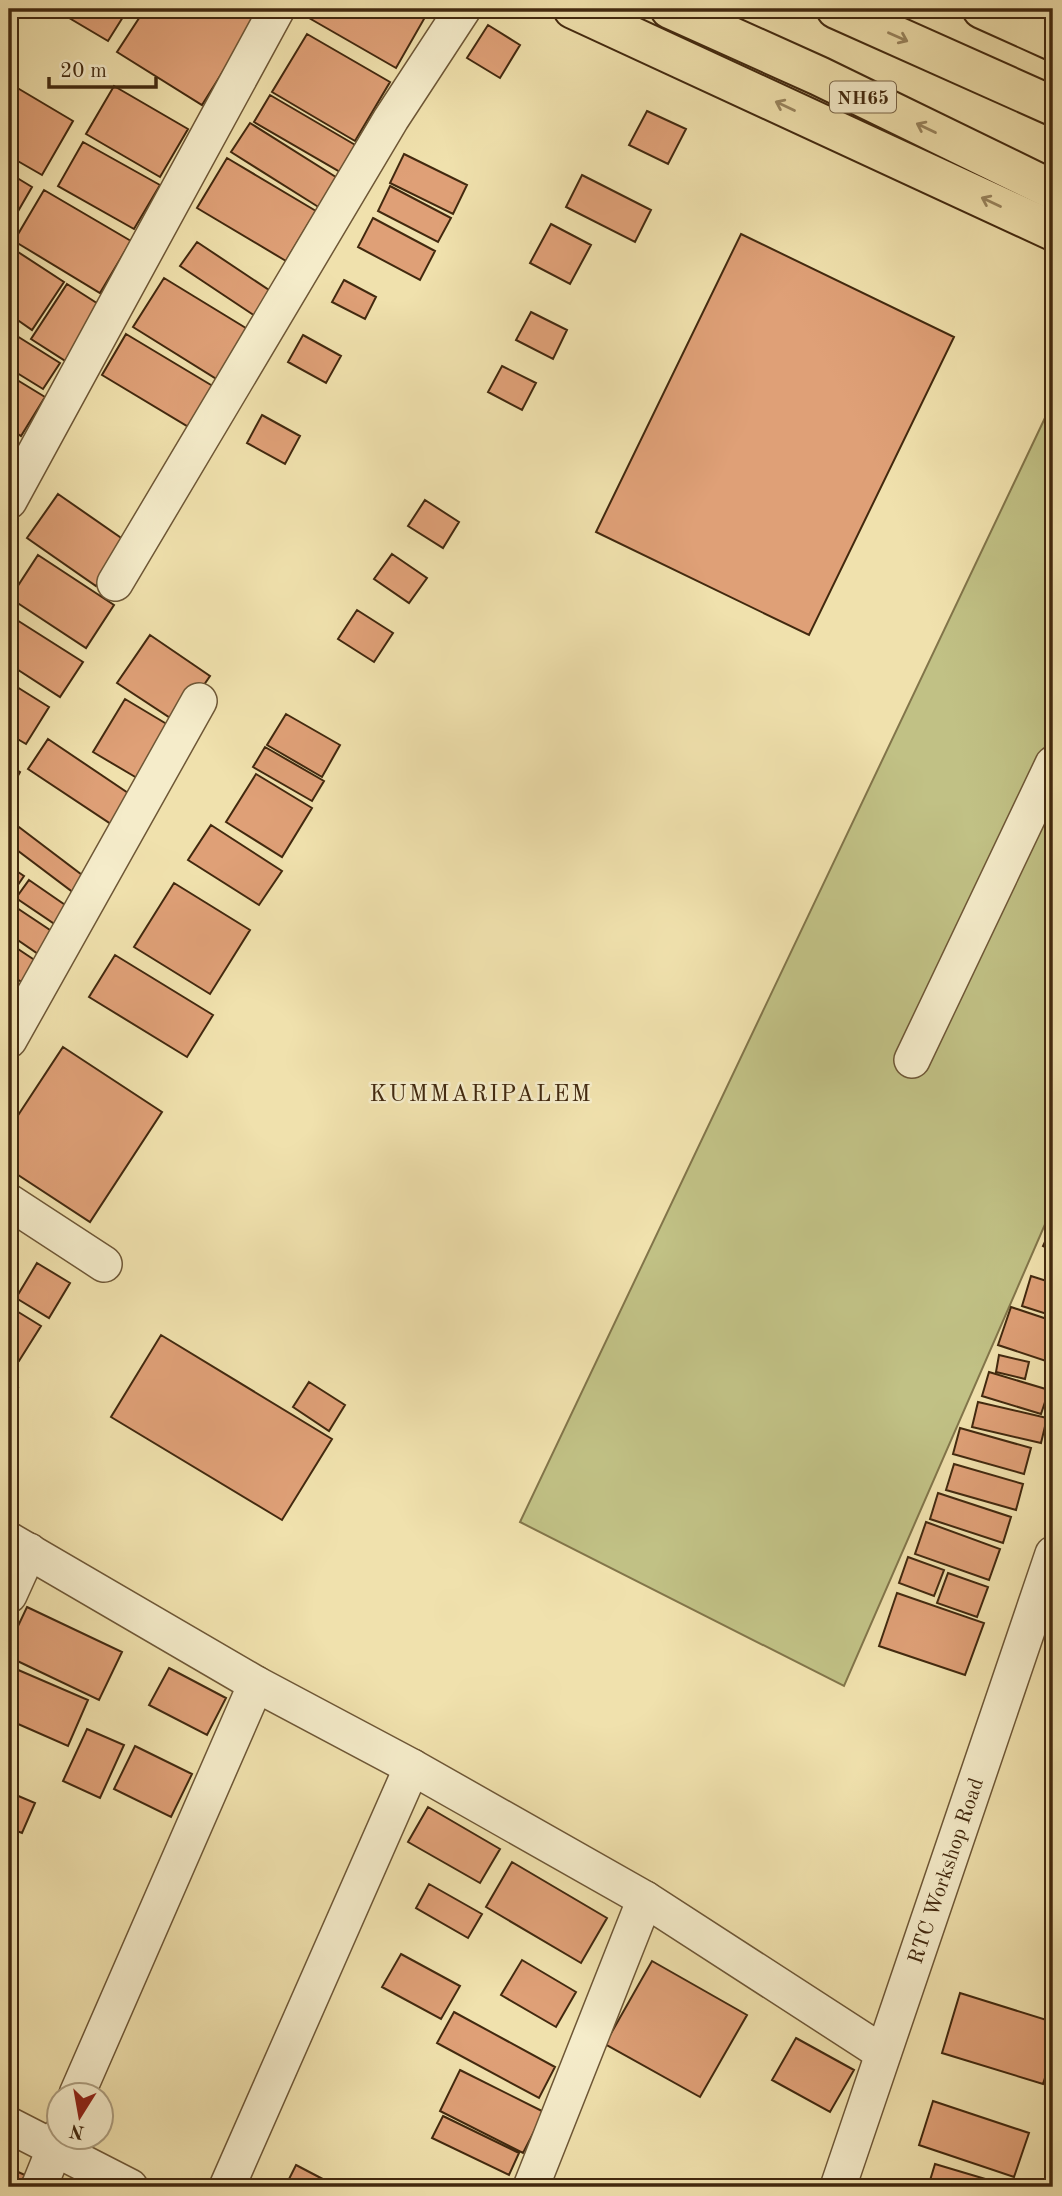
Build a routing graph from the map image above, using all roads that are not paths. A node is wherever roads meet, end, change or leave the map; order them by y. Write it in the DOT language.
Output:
graph roads {
  1 [pos="277,9"];
  2 [pos="463,9"];
  3 [pos="573,9"];
  4 [pos="670,9"];
  5 [pos="836,9"];
  6 [pos="982,9"];
  7 [pos="1053,41"];
  8 [pos="1053,106"];
  9 [pos="1053,190"];
  10 [pos="1053,231"];
  11 [pos="9,501"];
  12 [pos="115,583"];
  13 [pos="199,701"];
  14 [pos="1053,764"];
  15 [pos="9,1040"];
  16 [pos="912,1060"];
  17 [pos="9,1202"];
  18 [pos="104,1264"];
  19 [pos="19,1545"];
  20 [pos="1053,1554"];
  21 [pos="9,1595"];
  22 [pos="256,1684"];
  23 [pos="412,1767"];
  24 [pos="645,1899"];
  25 [pos="883,2053"];
  26 [pos="84,2080"];
  27 [pos="9,2125"];
  28 [pos="46,2138"];
  29 [pos="53,2150"];
  30 [pos="69,2150"];
  31 [pos="39,2187"];
  32 [pos="130,2187"];
  33 [pos="227,2187"];
  34 [pos="531,2187"];
  35 [pos="838,2187"];
  1 -- 11 [label="street"];
  2 -- 12 [label="street"];
  10 -- 3 [label="main road, one-way"];
  9 -- 4 [label="main road, NH65, one-way"];
  5 -- 8 [label="main road, one-way"];
  6 -- 7 [label="main road"];
  13 -- 15 [label="street"];
  14 -- 16 [label="street"];
  17 -- 18 [label="street"];
  19 -- 21 [label="street"];
  19 -- 22 [label="street"];
  20 -- 25 [label="street, RTC Workshop Road"];
  22 -- 23 [label="street"];
  22 -- 26 [label="street"];
  23 -- 24 [label="street"];
  23 -- 33 [label="street"];
  24 -- 25 [label="street"];
  24 -- 34 [label="street"];
  25 -- 35 [label="street, RTC Workshop Road"];
  27 -- 28 [label="street"];
  29 -- 31 [label="street"];
  30 -- 32 [label="street"];
}
